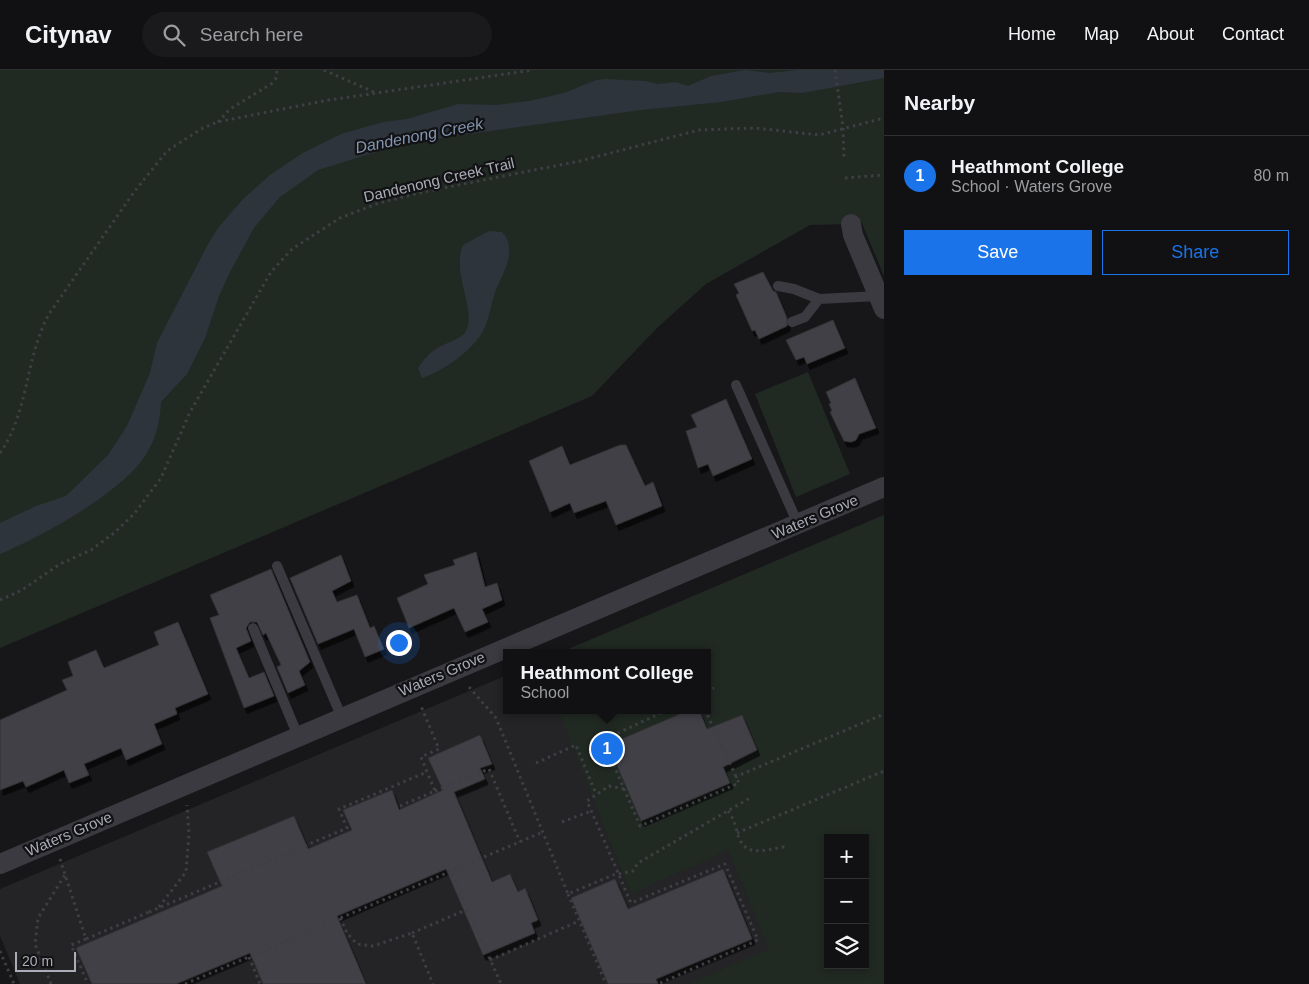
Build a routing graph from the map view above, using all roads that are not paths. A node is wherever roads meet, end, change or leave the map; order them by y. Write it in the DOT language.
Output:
graph roads {
  1 [pos="850,224"];
  2 [pos="778,286"];
  3 [pos="819,299"];
  4 [pos="881,302"];
  5 [pos="792,322"];
  6 [pos="736,385"];
  7 [pos="884,487"];
  8 [pos="798,524"];
  9 [pos="277,566"];
  10 [pos="253,628"];
  11 [pos="504,649"];
  12 [pos="503,650"];
  13 [pos="342,718"];
  14 [pos="298,736"];
  15 [pos="0,864"];
  1 -- 4 [label="street"];
  2 -- 3 [label="lane"];
  3 -- 4 [label="lane"];
  3 -- 5 [label="lane"];
  6 -- 8 [label="lane"];
  7 -- 8 [label="street, Waters Grove"];
  8 -- 11 [label="street, Waters Grove"];
  9 -- 13 [label="lane"];
  10 -- 14 [label="lane"];
  12 -- 13 [label="street, Waters Grove"];
  13 -- 14 [label="street, Waters Grove"];
  14 -- 15 [label="street, Waters Grove"];
}
